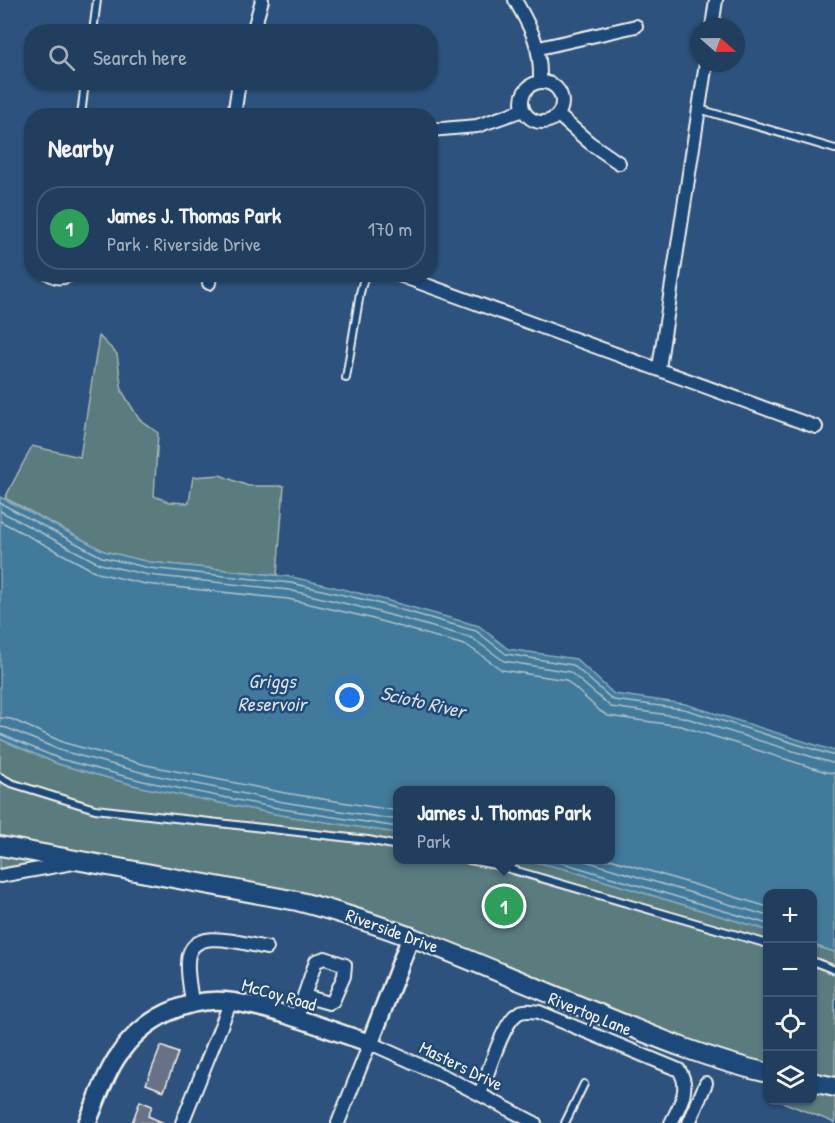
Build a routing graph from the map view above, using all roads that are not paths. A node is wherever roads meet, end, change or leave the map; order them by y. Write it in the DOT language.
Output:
graph roads {
  1 [pos="97,0"];
  2 [pos="262,0"];
  3 [pos="515,0"];
  4 [pos="716,0"];
  5 [pos="713,18"];
  6 [pos="94,24"];
  7 [pos="255,24"];
  8 [pos="636,26"];
  9 [pos="539,48"];
  10 [pos="705,72"];
  11 [pos="540,81"];
  12 [pos="85,90"];
  13 [pos="238,90"];
  14 [pos="82,108"];
  15 [pos="235,108"];
  16 [pos="699,109"];
  17 [pos="523,110"];
  18 [pos="558,115"];
  19 [pos="438,129"];
  20 [pos="835,149"];
  21 [pos="619,163"];
  22 [pos="363,282"];
  23 [pos="418,282"];
  24 [pos="658,368"];
  25 [pos="346,378"];
  26 [pos="816,427"];
  27 [pos="0,777"];
  28 [pos="393,845"];
  29 [pos="0,846"];
  30 [pos="86,861"];
  31 [pos="491,864"];
  32 [pos="0,876"];
  33 [pos="411,936"];
  34 [pos="765,943"];
  35 [pos="267,948"];
  36 [pos="817,963"];
  37 [pos="835,970"];
  38 [pos="304,996"];
  39 [pos="231,1002"];
  40 [pos="192,1004"];
  41 [pos="296,1019"];
  42 [pos="370,1043"];
  43 [pos="763,1072"];
  44 [pos="706,1083"];
  45 [pos="584,1084"];
  46 [pos="817,1084"];
  47 [pos="835,1087"];
  48 [pos="480,1094"];
  49 [pos="87,1123"];
  50 [pos="182,1123"];
  51 [pos="338,1123"];
  52 [pos="536,1123"];
  53 [pos="566,1123"];
  54 [pos="671,1123"];
  55 [pos="689,1123"];
  1 -- 6 [label="lane"];
  2 -- 7 [label="street"];
  3 -- 9 [label="street"];
  4 -- 5 [label="street"];
  8 -- 9 [label="street"];
  9 -- 11 [label="street"];
  10 -- 16 [label="street"];
  11 -- 17 [label="street"];
  11 -- 18 [label="street"];
  12 -- 14 [label="lane"];
  13 -- 15 [label="street"];
  16 -- 20 [label="lane"];
  16 -- 24 [label="street"];
  17 -- 18 [label="street"];
  17 -- 19 [label="street"];
  18 -- 21 [label="street"];
  22 -- 25 [label="lane"];
  23 -- 24 [label="street"];
  24 -- 26 [label="street"];
  27 -- 28 [label="lane"];
  29 -- 30 [label="main road, Riverside Drive"];
  30 -- 32 [label="street"];
  30 -- 33 [label="main road, Riverside Drive"];
  31 -- 34 [label="lane"];
  33 -- 42 [label="main road"];
  33 -- 43 [label="main road, Riverside Drive"];
  35 -- 40 [label="street"];
  36 -- 37 [label="lane"];
  38 -- 41 [label="street"];
  39 -- 40 [label="main road, McCoy Road"];
  39 -- 41 [label="main road, McCoy Road"];
  39 -- 50 [label="street"];
  40 -- 49 [label="main road, McCoy Road"];
  41 -- 42 [label="main road, McCoy Road"];
  42 -- 48 [label="street, Masters Drive"];
  42 -- 51 [label="street"];
  44 -- 55 [label="street"];
  45 -- 53 [label="lane"];
  46 -- 47 [label="main road"];
  48 -- 52 [label="street, Masters Drive"];
  48 -- 54 [label="street, Rivertop Lane"];
}
